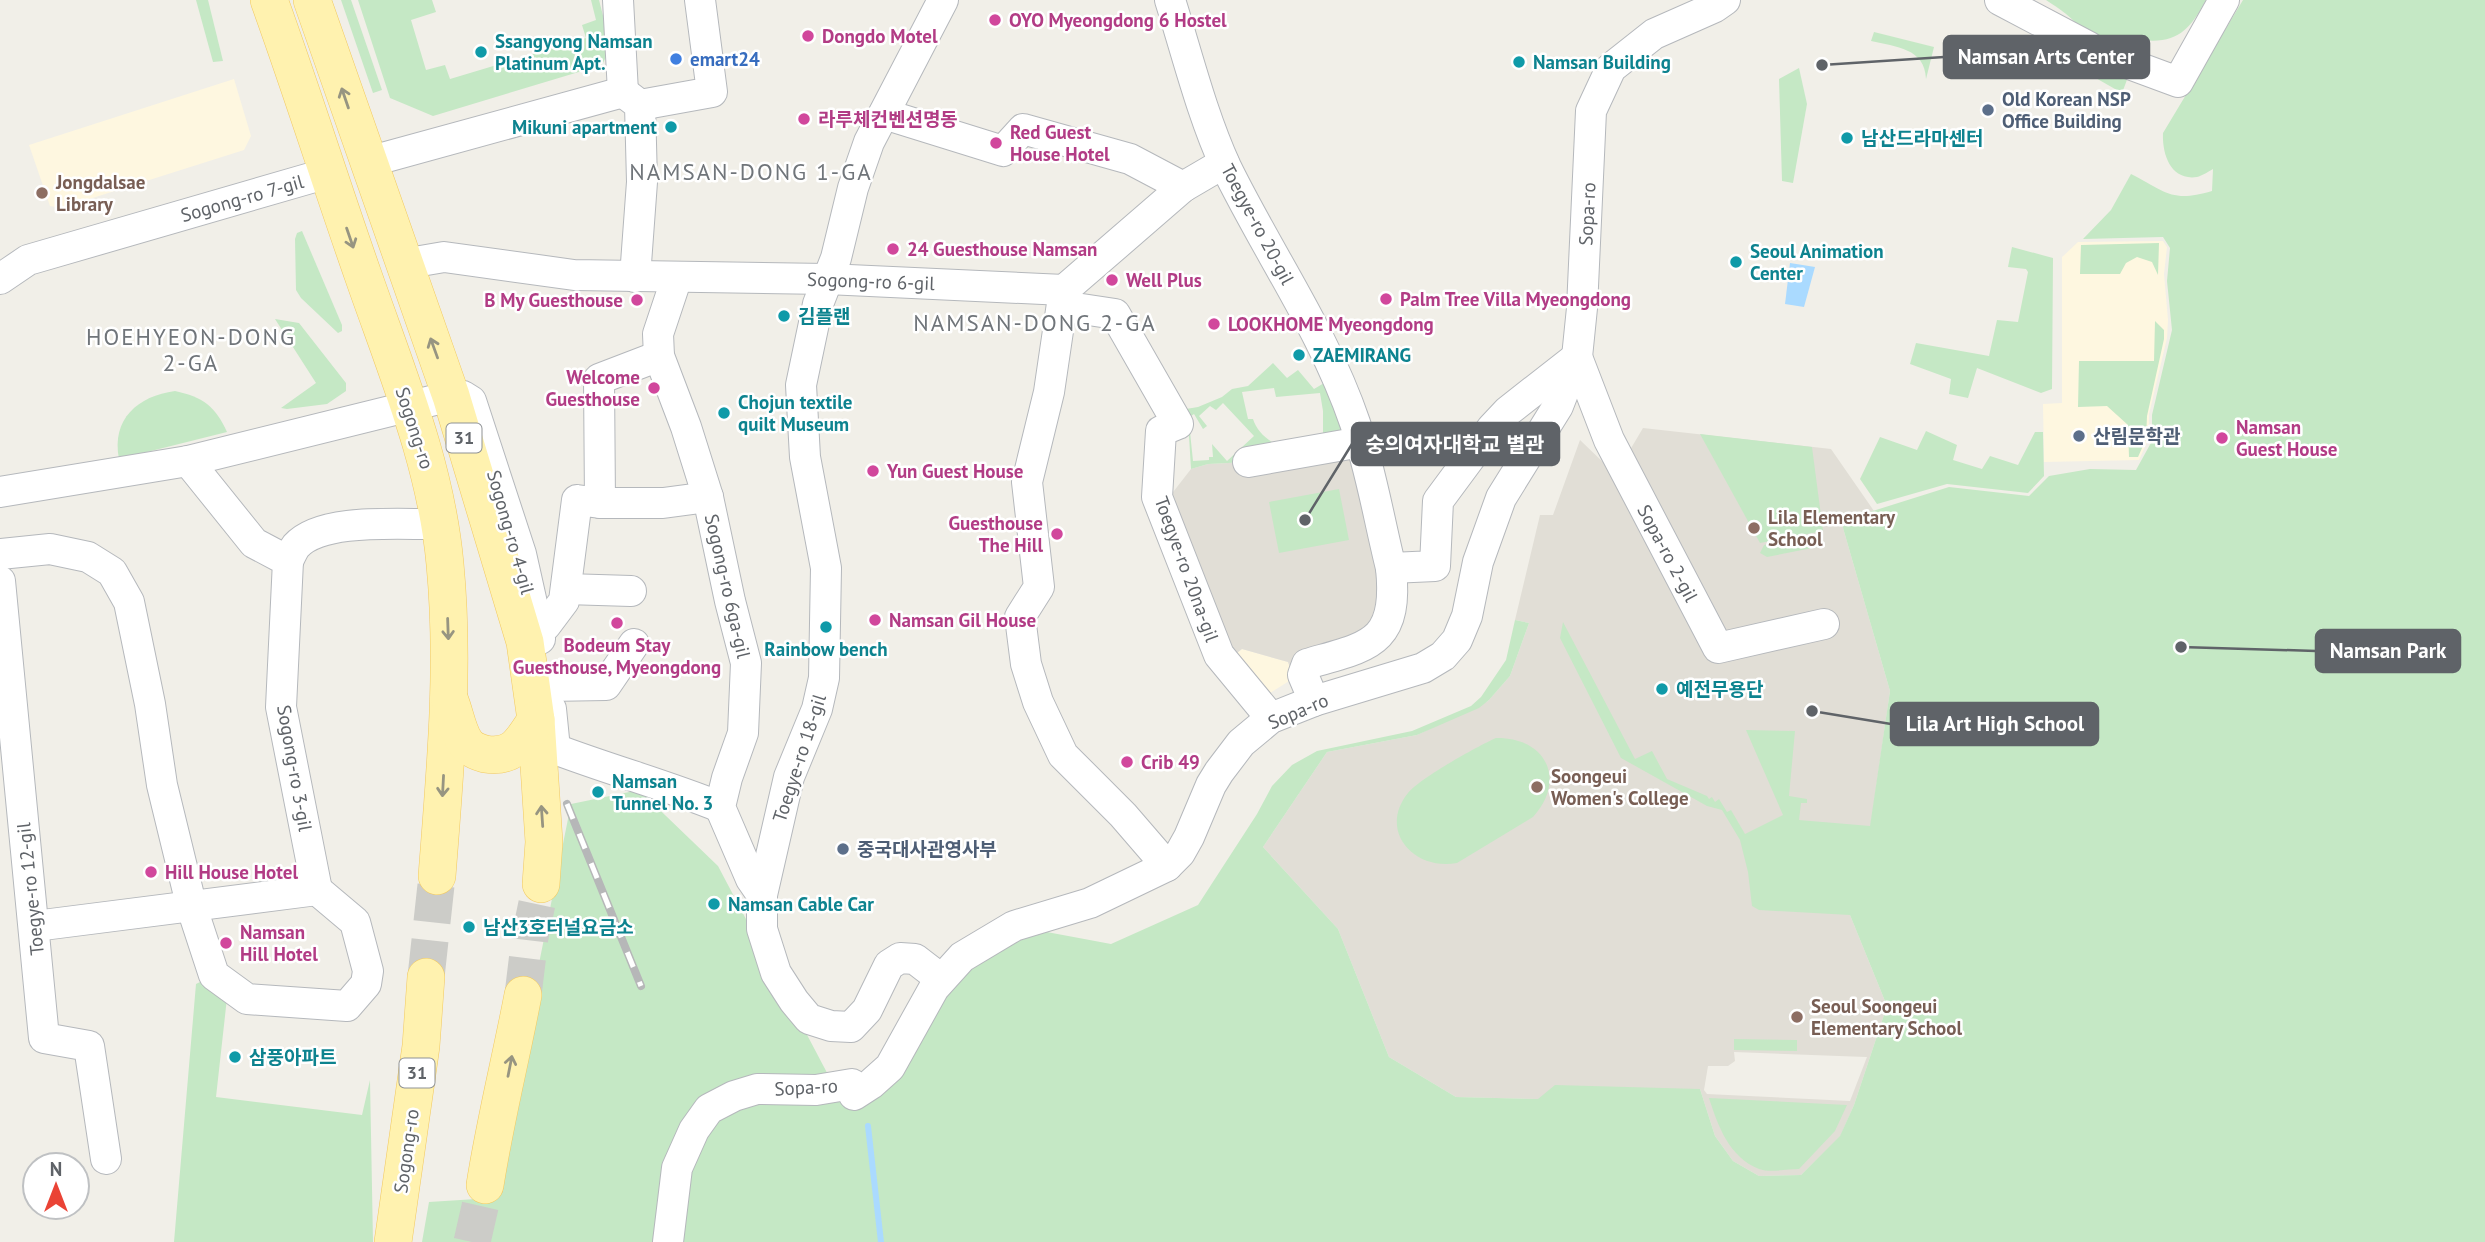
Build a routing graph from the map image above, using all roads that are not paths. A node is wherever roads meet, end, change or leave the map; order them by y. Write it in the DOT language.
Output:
graph roads {
  1 [pos="270,0"];
  2 [pos="312,0"];
  3 [pos="618,0"];
  4 [pos="700,0"];
  5 [pos="943,0"];
  6 [pos="1170,0"];
  7 [pos="1725,0"];
  8 [pos="2000,0"];
  9 [pos="2224,0"];
  10 [pos="2089,47"];
  11 [pos="2132,65"];
  12 [pos="631,98"];
  13 [pos="884,114"];
  14 [pos="368,162"];
  15 [pos="1224,163"];
  16 [pos="328,173"];
  17 [pos="1183,187"];
  18 [pos="14,255"];
  19 [pos="403,264"];
  20 [pos="635,277"];
  21 [pos="677,277"];
  22 [pos="0,279"];
  23 [pos="827,279"];
  24 [pos="1063,298"];
  25 [pos="659,356"];
  26 [pos="1577,358"];
  27 [pos="451,396"];
  28 [pos="410,407"];
  29 [pos="1361,442"];
  30 [pos="188,461"];
  31 [pos="1248,462"];
  32 [pos="0,492"];
  33 [pos="708,497"];
  34 [pos="600,503"];
  35 [pos="440,524"];
  36 [pos="0,554"];
  37 [pos="288,561"];
  38 [pos="1391,568"];
  39 [pos="0,581"];
  40 [pos="566,589"];
  41 [pos="631,591"];
  42 [pos="1824,624"];
  43 [pos="538,631"];
  44 [pos="634,644"];
  45 [pos="448,694"];
  46 [pos="1314,701"];
  47 [pos="541,703"];
  48 [pos="1271,718"];
  49 [pos="720,807"];
  50 [pos="11,833"];
  51 [pos="1167,866"];
  52 [pos="437,876"];
  53 [pos="541,884"];
  54 [pos="317,890"];
  55 [pos="762,895"];
  56 [pos="192,908"];
  57 [pos="35,926"];
  58 [pos="426,977"];
  59 [pos="941,979"];
  60 [pos="523,995"];
  61 [pos="106,1159"];
  62 [pos="485,1185"];
  63 [pos="393,1242"];
  64 [pos="668,1242"];
  1 -- 16 [label="main road, Sogong-ro / 31"];
  14 -- 2 [label="main road, 31, one-way"];
  3 -- 12 [label="street"];
  4 -- 12 [label="street"];
  5 -- 13 [label="street, Toegye-ro 18-gil"];
  6 -- 15 [label="street, Toegye-ro 20-gil"];
  7 -- 26 [label="street, Sopa-ro"];
  8 -- 10 [label="street"];
  9 -- 11 [label="street"];
  12 -- 14 [label="street"];
  12 -- 20 [label="street"];
  13 -- 17 [label="street"];
  13 -- 23 [label="street, Toegye-ro 18-gil"];
  14 -- 19 [label="main road, 31"];
  15 -- 17 [label="street"];
  15 -- 29 [label="street, Toegye-ro 20-gil"];
  16 -- 18 [label="street, Sogong-ro 7-gil"];
  16 -- 28 [label="main road, Sogong-ro / 31, one-way"];
  17 -- 24 [label="street"];
  18 -- 22 [label="street, Sogong-ro 7-gil"];
  19 -- 20 [label="street, Sogong-ro 6-gil"];
  27 -- 19 [label="main road, 31, one-way"];
  20 -- 21 [label="street, Sogong-ro 6-gil"];
  21 -- 23 [label="street, Sogong-ro 6-gil"];
  21 -- 25 [label="street"];
  23 -- 24 [label="street, Sogong-ro 6-gil"];
  23 -- 55 [label="street, Toegye-ro 18-gil"];
  24 -- 48 [label="street, Toegye-ro 20na-gil"];
  24 -- 51 [label="street"];
  25 -- 33 [label="street, Sogong-ro 6ga-gil"];
  25 -- 34 [label="street"];
  26 -- 38 [label="street"];
  26 -- 42 [label="street, Sopa-ro 2-gil"];
  26 -- 46 [label="street, Sopa-ro"];
  27 -- 28 [label="street"];
  27 -- 43 [label="street, Sogong-ro 4-gil"];
  27 -- 47 [label="main road, 31"];
  28 -- 30 [label="street"];
  28 -- 35 [label="main road, Sogong-ro / 31"];
  29 -- 31 [label="street"];
  29 -- 38 [label="street, Toegye-ro 20-gil"];
  30 -- 32 [label="street"];
  30 -- 37 [label="street"];
  33 -- 34 [label="street"];
  33 -- 49 [label="street, Sogong-ro 6ga-gil"];
  34 -- 40 [label="street"];
  35 -- 37 [label="street"];
  35 -- 45 [label="main road, Sogong-ro / 31, one-way"];
  36 -- 56 [label="street"];
  37 -- 54 [label="street, Sogong-ro 3-gil"];
  38 -- 46 [label="street, Toegye-ro 20-gil"];
  39 -- 50 [label="street, Toegye-ro 12-gil"];
  40 -- 41 [label="street"];
  40 -- 43 [label="street"];
  43 -- 47 [label="street, Sogong-ro 4-gil"];
  44 -- 47 [label="street"];
  45 -- 47 [label="main road"];
  45 -- 52 [label="main road, Sogong-ro / 31, one-way"];
  46 -- 48 [label="street, Sopa-ro"];
  47 -- 49 [label="street, Sogong-ro 4-gil"];
  53 -- 47 [label="main road, 31, one-way"];
  48 -- 51 [label="street, Sopa-ro"];
  49 -- 55 [label="street"];
  50 -- 57 [label="street, Toegye-ro 12-gil"];
  51 -- 59 [label="street, Sopa-ro"];
  54 -- 56 [label="street"];
  54 -- 56 [label="street"];
  55 -- 59 [label="street, Toegye-ro 18-gil"];
  56 -- 57 [label="street"];
  57 -- 61 [label="street, Toegye-ro 12-gil"];
  58 -- 63 [label="main road, Sogong-ro / 31"];
  59 -- 64 [label="street, Sopa-ro"];
  62 -- 60 [label="main road, one-way"];
}
